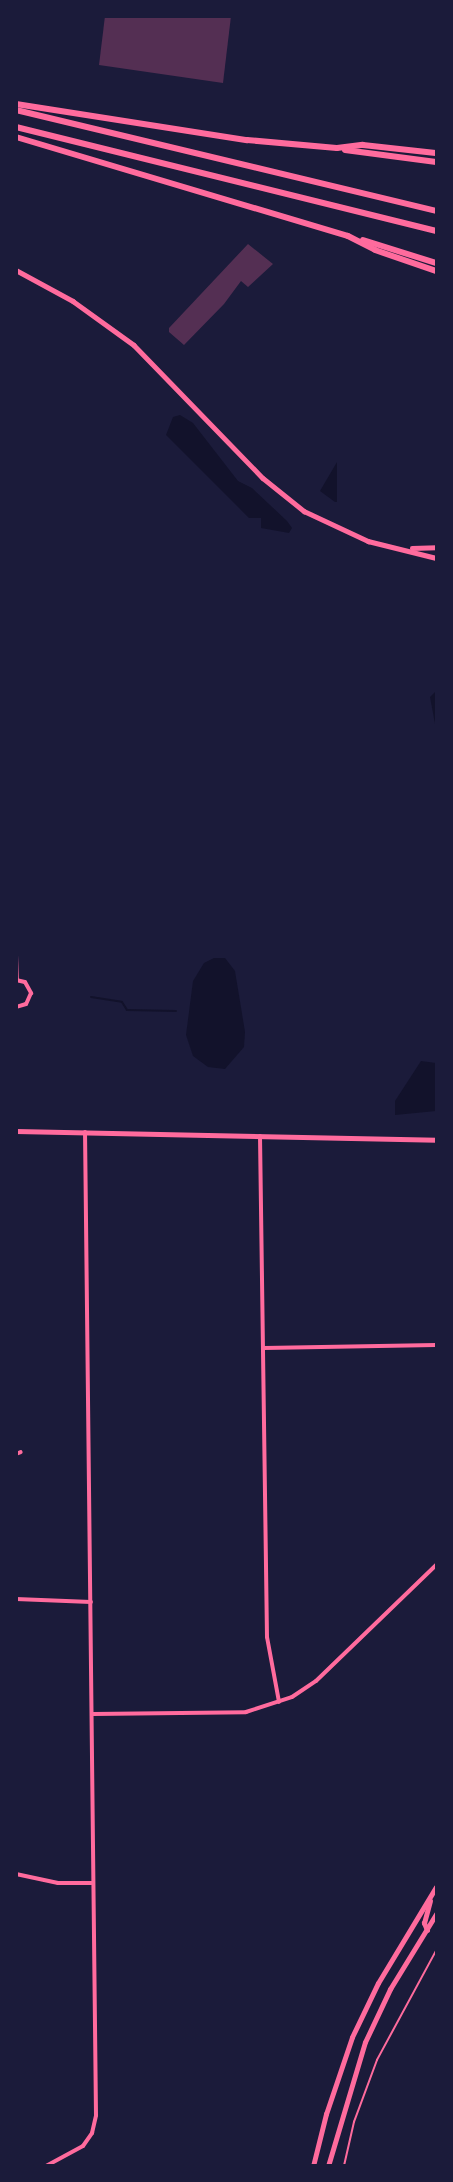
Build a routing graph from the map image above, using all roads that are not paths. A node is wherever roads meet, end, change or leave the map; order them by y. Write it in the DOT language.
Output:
graph roads {
  1 [pos="16,104"];
  2 [pos="16,110"];
  3 [pos="16,127"];
  4 [pos="16,136"];
  5 [pos="337,148"];
  6 [pos="436,153"];
  7 [pos="436,162"];
  8 [pos="436,211"];
  9 [pos="436,231"];
  10 [pos="348,236"];
  11 [pos="436,263"];
  12 [pos="16,270"];
  13 [pos="436,271"];
  14 [pos="16,490"];
  15 [pos="16,504"];
  16 [pos="436,547"];
  17 [pos="407,549"];
  18 [pos="436,558"];
  19 [pos="16,955"];
  20 [pos="17,980"];
  21 [pos="16,1006"];
  22 [pos="16,1131"];
  23 [pos="85,1132"];
  24 [pos="260,1136"];
  25 [pos="436,1140"];
  26 [pos="436,1345"];
  27 [pos="264,1348"];
  28 [pos="436,1565"];
  29 [pos="16,1599"];
  30 [pos="91,1602"];
  31 [pos="279,1702"];
  32 [pos="93,1714"];
  33 [pos="16,1874"];
  34 [pos="93,1882"];
  35 [pos="436,1887"];
  36 [pos="432,1894"];
  37 [pos="436,1914"];
  38 [pos="427,1930"];
  39 [pos="46,2166"];
  40 [pos="313,2166"];
  41 [pos="328,2166"];
  1 -- 5 [label="highway"];
  2 -- 8 [label="highway"];
  3 -- 9 [label="highway"];
  4 -- 10 [label="highway"];
  5 -- 6 [label="highway"];
  5 -- 7 [label="highway"];
  10 -- 11 [label="highway"];
  10 -- 13 [label="highway"];
  12 -- 17 [label="street"];
  14 -- 15 [label="street"];
  16 -- 17 [label="street"];
  17 -- 18 [label="street"];
  19 -- 20 [label="street"];
  20 -- 21 [label="street"];
  22 -- 23 [label="street"];
  23 -- 24 [label="street"];
  23 -- 30 [label="street"];
  24 -- 25 [label="street"];
  24 -- 27 [label="street"];
  26 -- 27 [label="street"];
  27 -- 31 [label="street"];
  28 -- 31 [label="street"];
  29 -- 30 [label="street"];
  30 -- 32 [label="street"];
  31 -- 32 [label="street"];
  32 -- 34 [label="street"];
  33 -- 34 [label="street"];
  34 -- 39 [label="street"];
  35 -- 36 [label="main road"];
  36 -- 38 [label="main road"];
  36 -- 40 [label="main road"];
  37 -- 38 [label="main road"];
  38 -- 41 [label="main road"];
}
